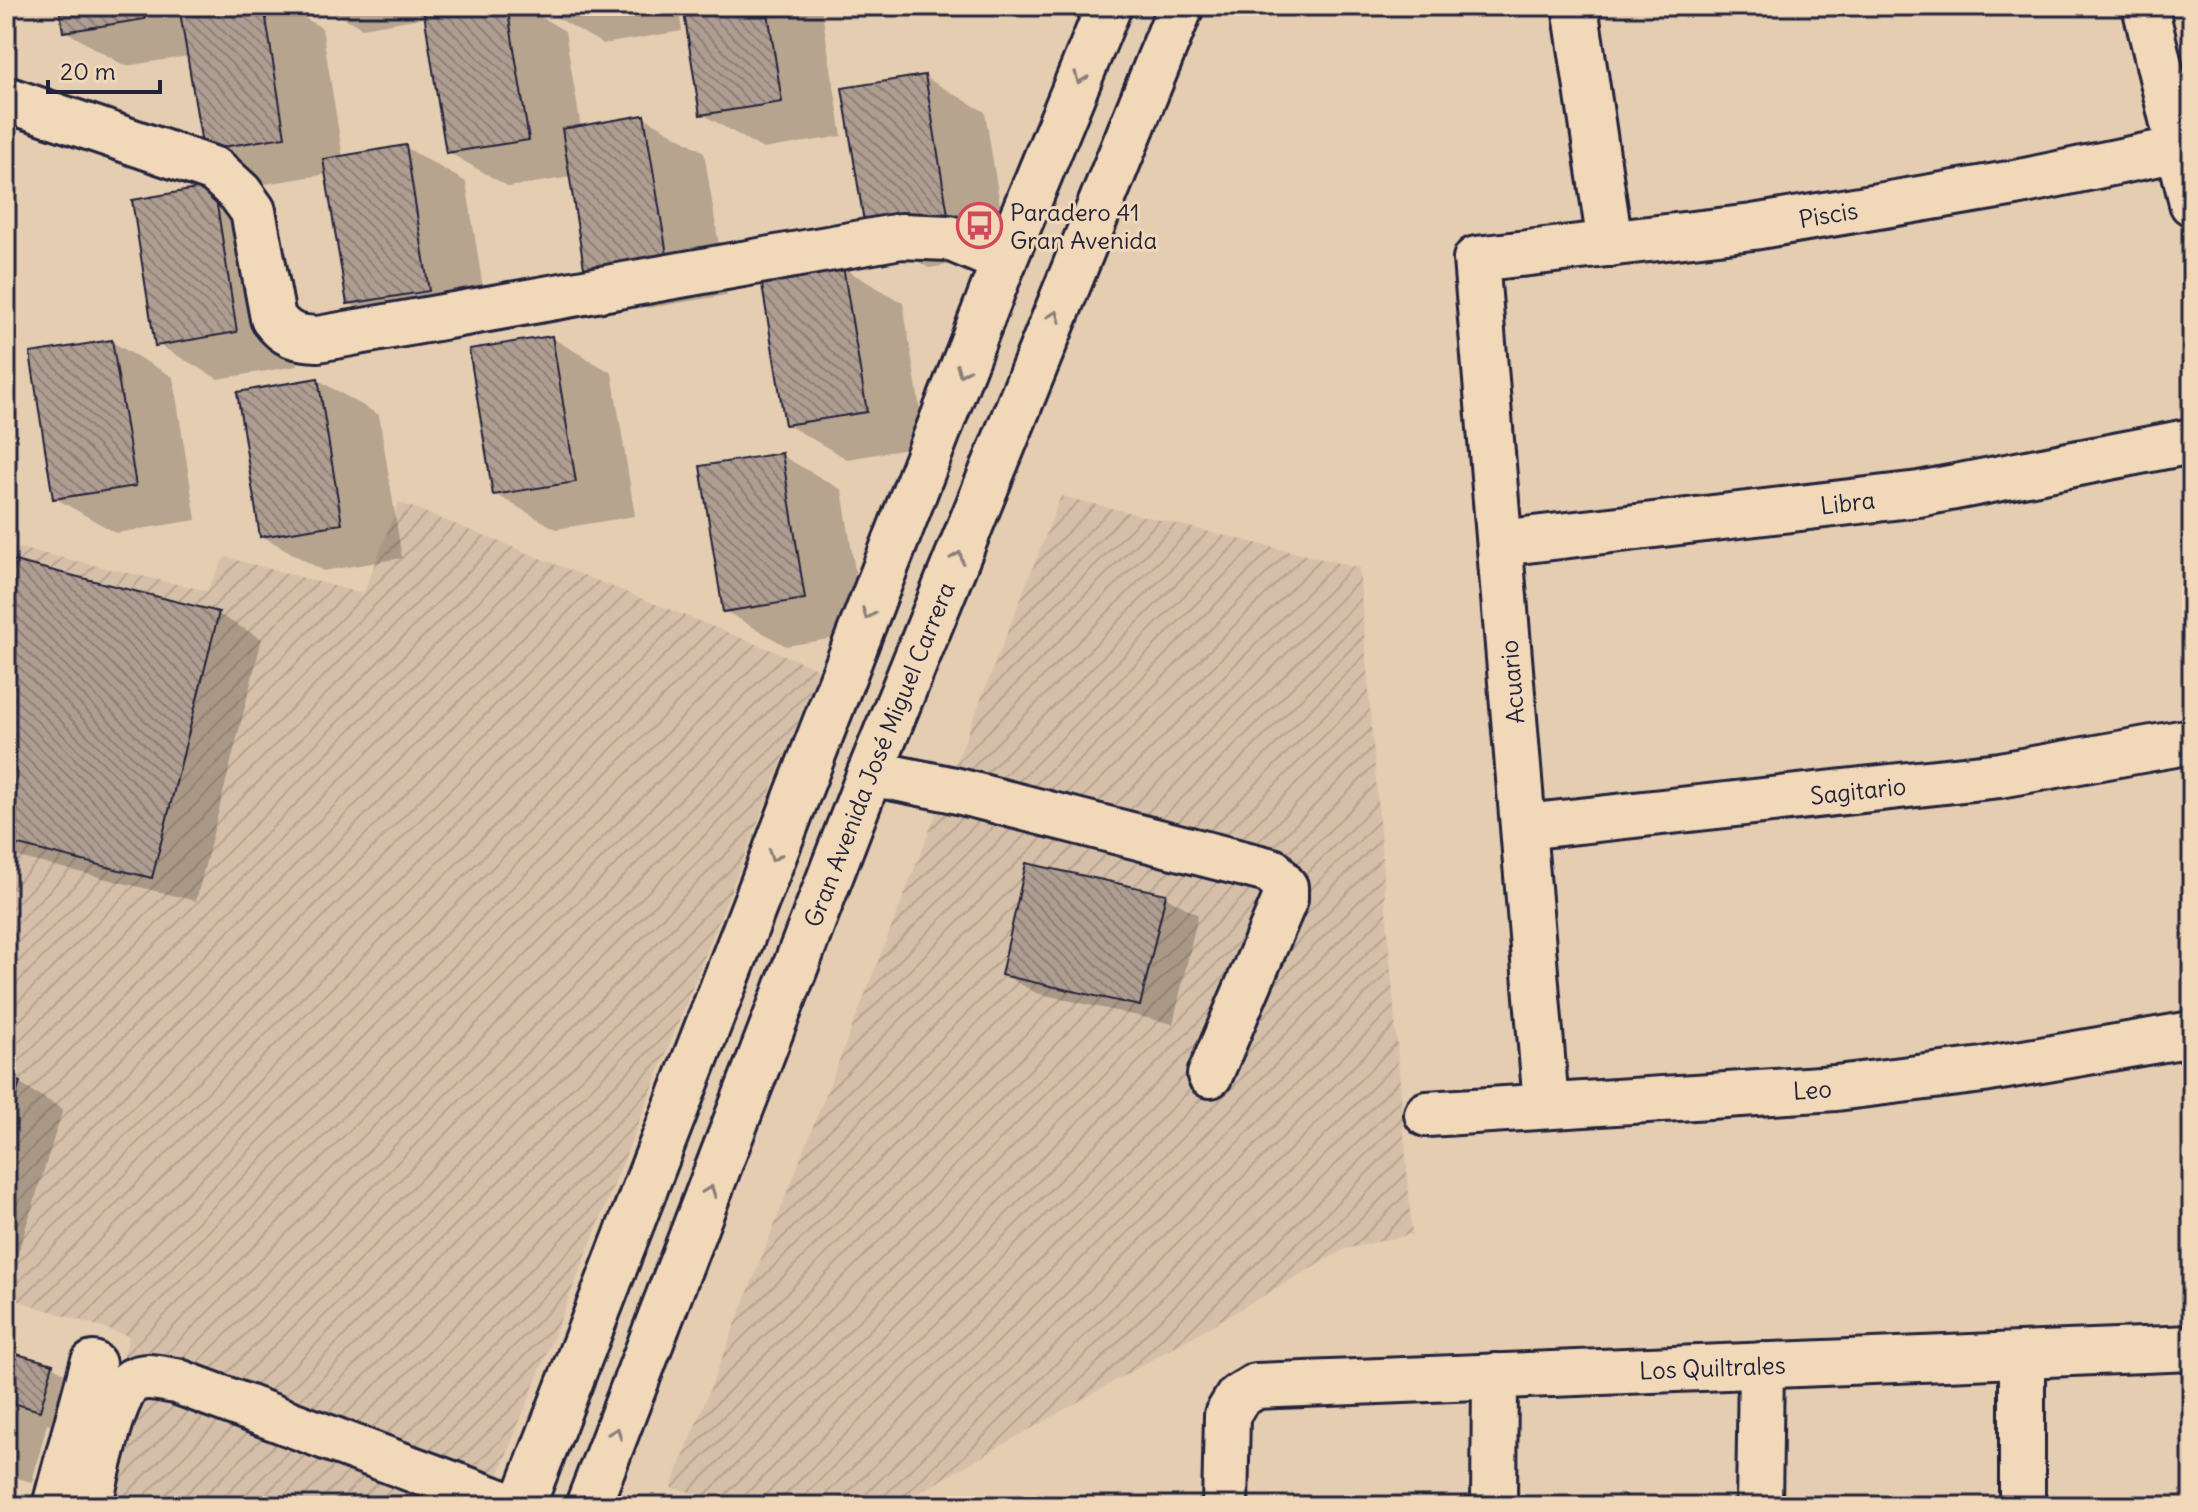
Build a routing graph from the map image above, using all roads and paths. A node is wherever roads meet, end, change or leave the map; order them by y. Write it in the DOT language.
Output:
graph roads {
  1 [pos="1109,6"];
  2 [pos="1181,6"];
  3 [pos="1575,6"];
  4 [pos="2145,6"];
  5 [pos="6,99"];
  6 [pos="2179,149"];
  7 [pos="2192,203"];
  8 [pos="1610,244"];
  9 [pos="1476,259"];
  10 [pos="1004,261"];
  11 [pos="2192,441"];
  12 [pos="1500,543"];
  13 [pos="2192,741"];
  14 [pos="870,773"];
  15 [pos="1524,827"];
  16 [pos="2192,1034"];
  17 [pos="1210,1075"];
  18 [pos="1546,1105"];
  19 [pos="1427,1114"];
  20 [pos="2192,1348"];
  21 [pos="2022,1355"];
  22 [pos="93,1364"];
  23 [pos="1761,1365"];
  24 [pos="1495,1376"];
  25 [pos="55,1506"];
  26 [pos="89,1506"];
  27 [pos="511,1506"];
  28 [pos="522,1506"];
  29 [pos="588,1506"];
  30 [pos="1225,1506"];
  31 [pos="1494,1506"];
  32 [pos="1759,1506"];
  33 [pos="2022,1506"];
  1 -- 10 [label="street, one-way"];
  14 -- 2 [label="street, Gran Avenida José Miguel Carrera, one-way"];
  3 -- 8 [label="street"];
  4 -- 6 [label="street"];
  5 -- 10 [label="street"];
  6 -- 7 [label="street"];
  6 -- 8 [label="street, Piscis"];
  8 -- 9 [label="street, Piscis"];
  9 -- 12 [label="street, Acuario"];
  10 -- 28 [label="street, one-way"];
  11 -- 12 [label="street, Libra"];
  12 -- 15 [label="street, Acuario"];
  13 -- 15 [label="street, Sagitario"];
  14 -- 17 [label="street"];
  29 -- 14 [label="street, Gran Avenida José Miguel Carrera, one-way"];
  15 -- 18 [label="street, Acuario"];
  16 -- 18 [label="street, Leo"];
  18 -- 19 [label="street, Leo"];
  20 -- 21 [label="street, Los Quiltrales"];
  21 -- 23 [label="street, Los Quiltrales"];
  21 -- 33 [label="street"];
  22 -- 25 [label="street"];
  23 -- 24 [label="street, Los Quiltrales"];
  23 -- 32 [label="street"];
  24 -- 30 [label="street, Los Quiltrales"];
  24 -- 31 [label="street"];
  26 -- 27 [label="street"];
}
